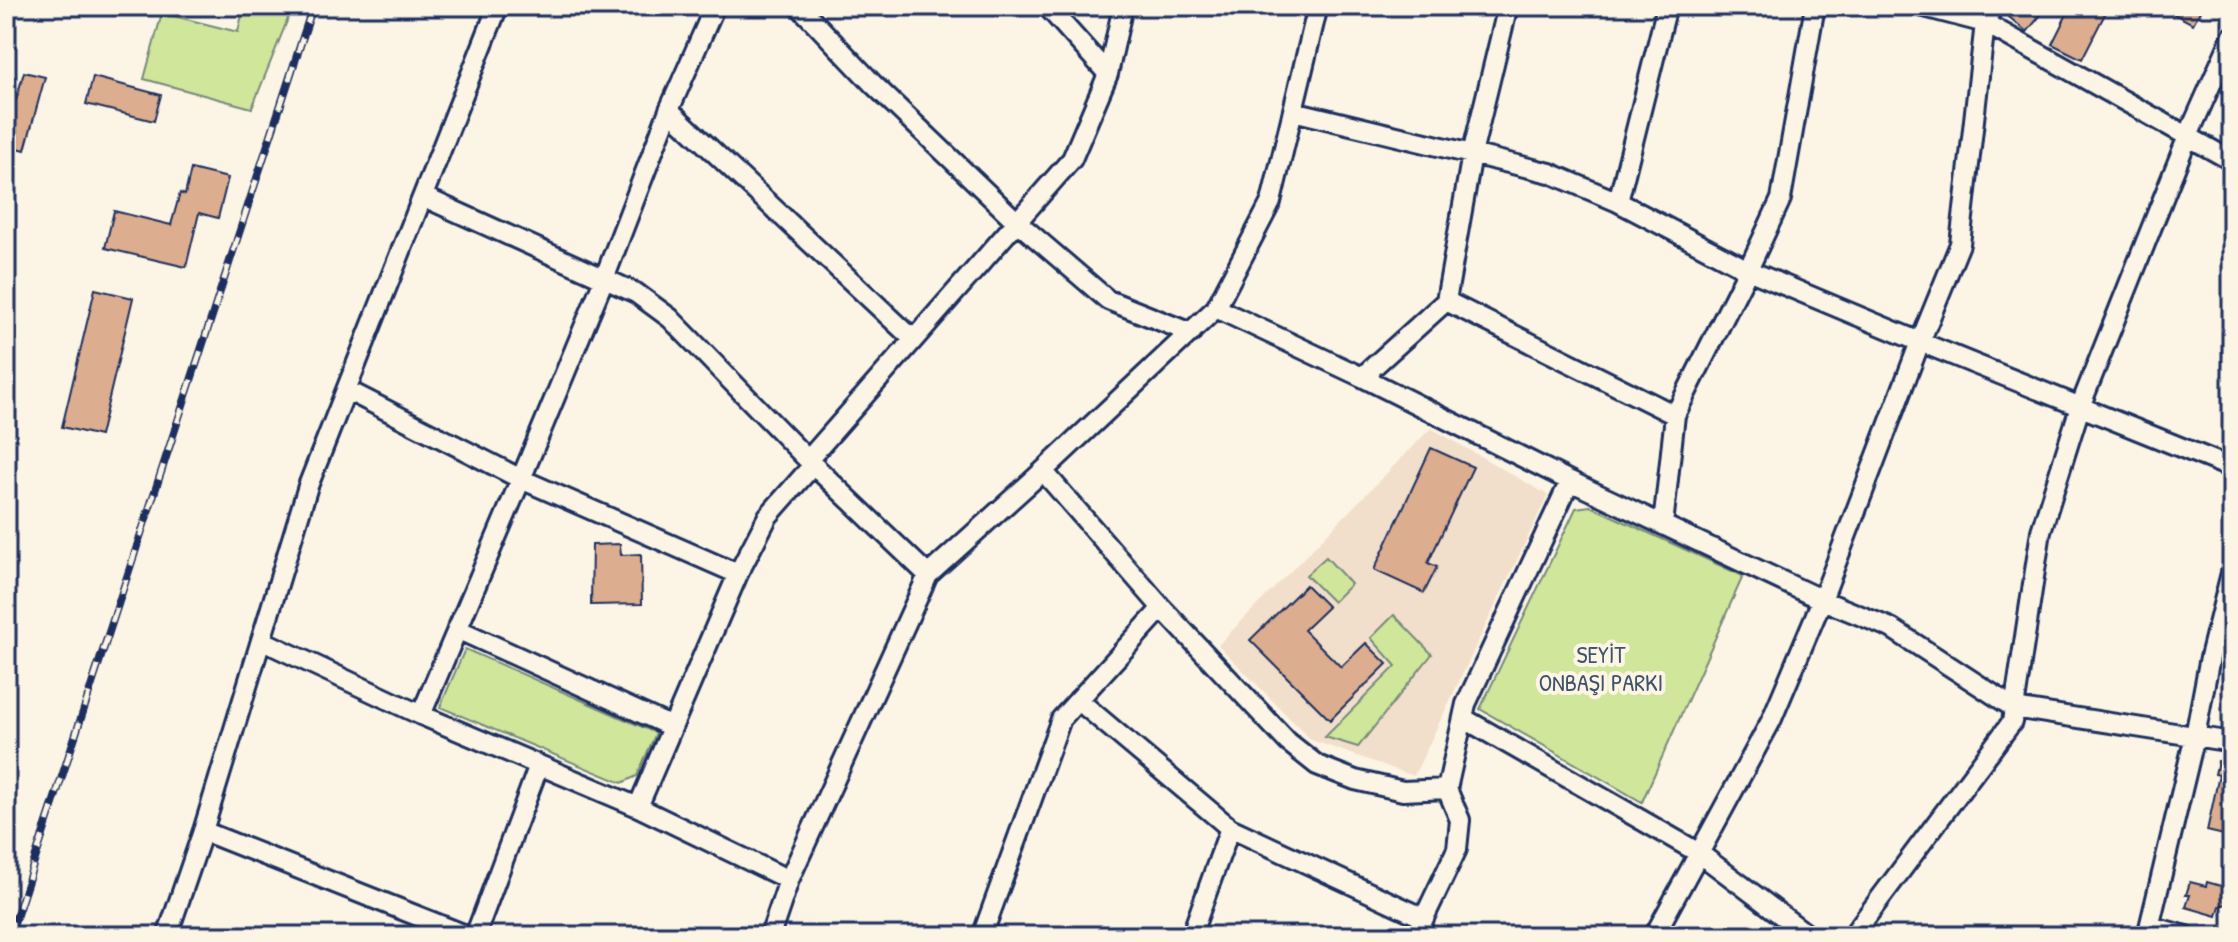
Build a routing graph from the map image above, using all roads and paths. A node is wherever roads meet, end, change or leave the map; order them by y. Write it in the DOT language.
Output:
graph roads {
  1 [pos="498,6"];
  2 [pos="715,6"];
  3 [pos="799,6"];
  4 [pos="1047,6"];
  5 [pos="1123,6"];
  6 [pos="1318,6"];
  7 [pos="1508,6"];
  8 [pos="1667,6"];
  9 [pos="1815,6"];
  10 [pos="1920,6"];
  11 [pos="1989,15"];
  12 [pos="2232,37"];
  13 [pos="1108,74"];
  14 [pos="669,110"];
  15 [pos="1293,111"];
  16 [pos="2188,136"];
  17 [pos="1472,154"];
  18 [pos="2232,161"];
  19 [pos="424,197"];
  20 [pos="1618,202"];
  21 [pos="1016,221"];
  22 [pos="1748,270"];
  23 [pos="604,279"];
  24 [pos="1446,301"];
  25 [pos="1216,308"];
  26 [pos="1191,333"];
  27 [pos="913,339"];
  28 [pos="1920,342"];
  29 [pos="1362,377"];
  30 [pos="347,390"];
  31 [pos="2080,407"];
  32 [pos="1675,415"];
  33 [pos="811,462"];
  34 [pos="2232,468"];
  35 [pos="1043,471"];
  36 [pos="521,479"];
  37 [pos="1570,481"];
  38 [pos="1663,525"];
  39 [pos="2232,569"];
  40 [pos="738,574"];
  41 [pos="928,575"];
  42 [pos="1822,600"];
  43 [pos="1162,608"];
  44 [pos="457,629"];
  45 [pos="261,640"];
  46 [pos="1078,700"];
  47 [pos="2014,708"];
  48 [pos="421,715"];
  49 [pos="1463,718"];
  50 [pos="672,727"];
  51 [pos="2195,736"];
  52 [pos="2232,742"];
  53 [pos="539,765"];
  54 [pos="1447,789"];
  55 [pos="638,807"];
  56 [pos="1230,828"];
  57 [pos="203,831"];
  58 [pos="1699,853"];
  59 [pos="789,880"];
  60 [pos="1421,927"];
  61 [pos="2148,931"];
  62 [pos="167,936"];
  63 [pos="468,936"];
  64 [pos="475,936"];
  65 [pos="770,936"];
  66 [pos="982,936"];
  67 [pos="1191,936"];
  68 [pos="1654,936"];
  69 [pos="1809,936"];
  70 [pos="1852,936"];
  71 [pos="2186,936"];
  1 -- 19 [label="street"];
  2 -- 14 [label="street"];
  3 -- 21 [label="street"];
  4 -- 13 [label="street"];
  5 -- 13 [label="street"];
  6 -- 15 [label="street"];
  7 -- 17 [label="street"];
  8 -- 20 [label="street"];
  9 -- 22 [label="street"];
  10 -- 11 [label="street"];
  11 -- 16 [label="street"];
  11 -- 28 [label="street"];
  12 -- 16 [label="street"];
  13 -- 21 [label="street"];
  14 -- 23 [label="street"];
  14 -- 27 [label="street"];
  15 -- 17 [label="street"];
  15 -- 25 [label="street"];
  16 -- 18 [label="street"];
  16 -- 31 [label="street"];
  17 -- 20 [label="street"];
  17 -- 24 [label="street"];
  19 -- 23 [label="street"];
  19 -- 30 [label="street"];
  20 -- 22 [label="street"];
  21 -- 26 [label="street"];
  21 -- 27 [label="street"];
  22 -- 28 [label="street"];
  22 -- 32 [label="street"];
  23 -- 33 [label="street"];
  23 -- 36 [label="street"];
  24 -- 29 [label="street"];
  24 -- 32 [label="street"];
  25 -- 26 [label="street"];
  25 -- 29 [label="street"];
  26 -- 35 [label="street"];
  27 -- 33 [label="street"];
  28 -- 31 [label="street"];
  28 -- 42 [label="street"];
  29 -- 37 [label="street"];
  30 -- 36 [label="street"];
  30 -- 45 [label="street"];
  31 -- 34 [label="street"];
  31 -- 47 [label="street"];
  32 -- 38 [label="street"];
  33 -- 40 [label="street"];
  33 -- 41 [label="street"];
  35 -- 41 [label="street"];
  35 -- 43 [label="street"];
  36 -- 40 [label="street"];
  36 -- 44 [label="street"];
  37 -- 38 [label="street"];
  37 -- 49 [label="street"];
  38 -- 42 [label="street"];
  39 -- 51 [label="street"];
  40 -- 50 [label="street"];
  41 -- 59 [label="street"];
  42 -- 47 [label="street"];
  42 -- 58 [label="street"];
  43 -- 46 [label="street"];
  43 -- 54 [label="street"];
  44 -- 48 [label="street"];
  44 -- 50 [label="street"];
  45 -- 48 [label="street"];
  45 -- 57 [label="street"];
  46 -- 56 [label="street"];
  46 -- 66 [label="street"];
  47 -- 51 [label="street"];
  47 -- 70 [label="street"];
  48 -- 53 [label="street"];
  49 -- 54 [label="street"];
  49 -- 58 [label="street"];
  50 -- 55 [label="street"];
  51 -- 52 [label="street"];
  51 -- 61 [label="street"];
  53 -- 55 [label="street"];
  53 -- 64 [label="street"];
  54 -- 60 [label="street"];
  55 -- 59 [label="street"];
  56 -- 60 [label="street"];
  56 -- 67 [label="street"];
  57 -- 62 [label="street"];
  57 -- 63 [label="street"];
  58 -- 68 [label="street"];
  58 -- 69 [label="street"];
  59 -- 65 [label="street"];
  61 -- 71 [label="street"];
}
